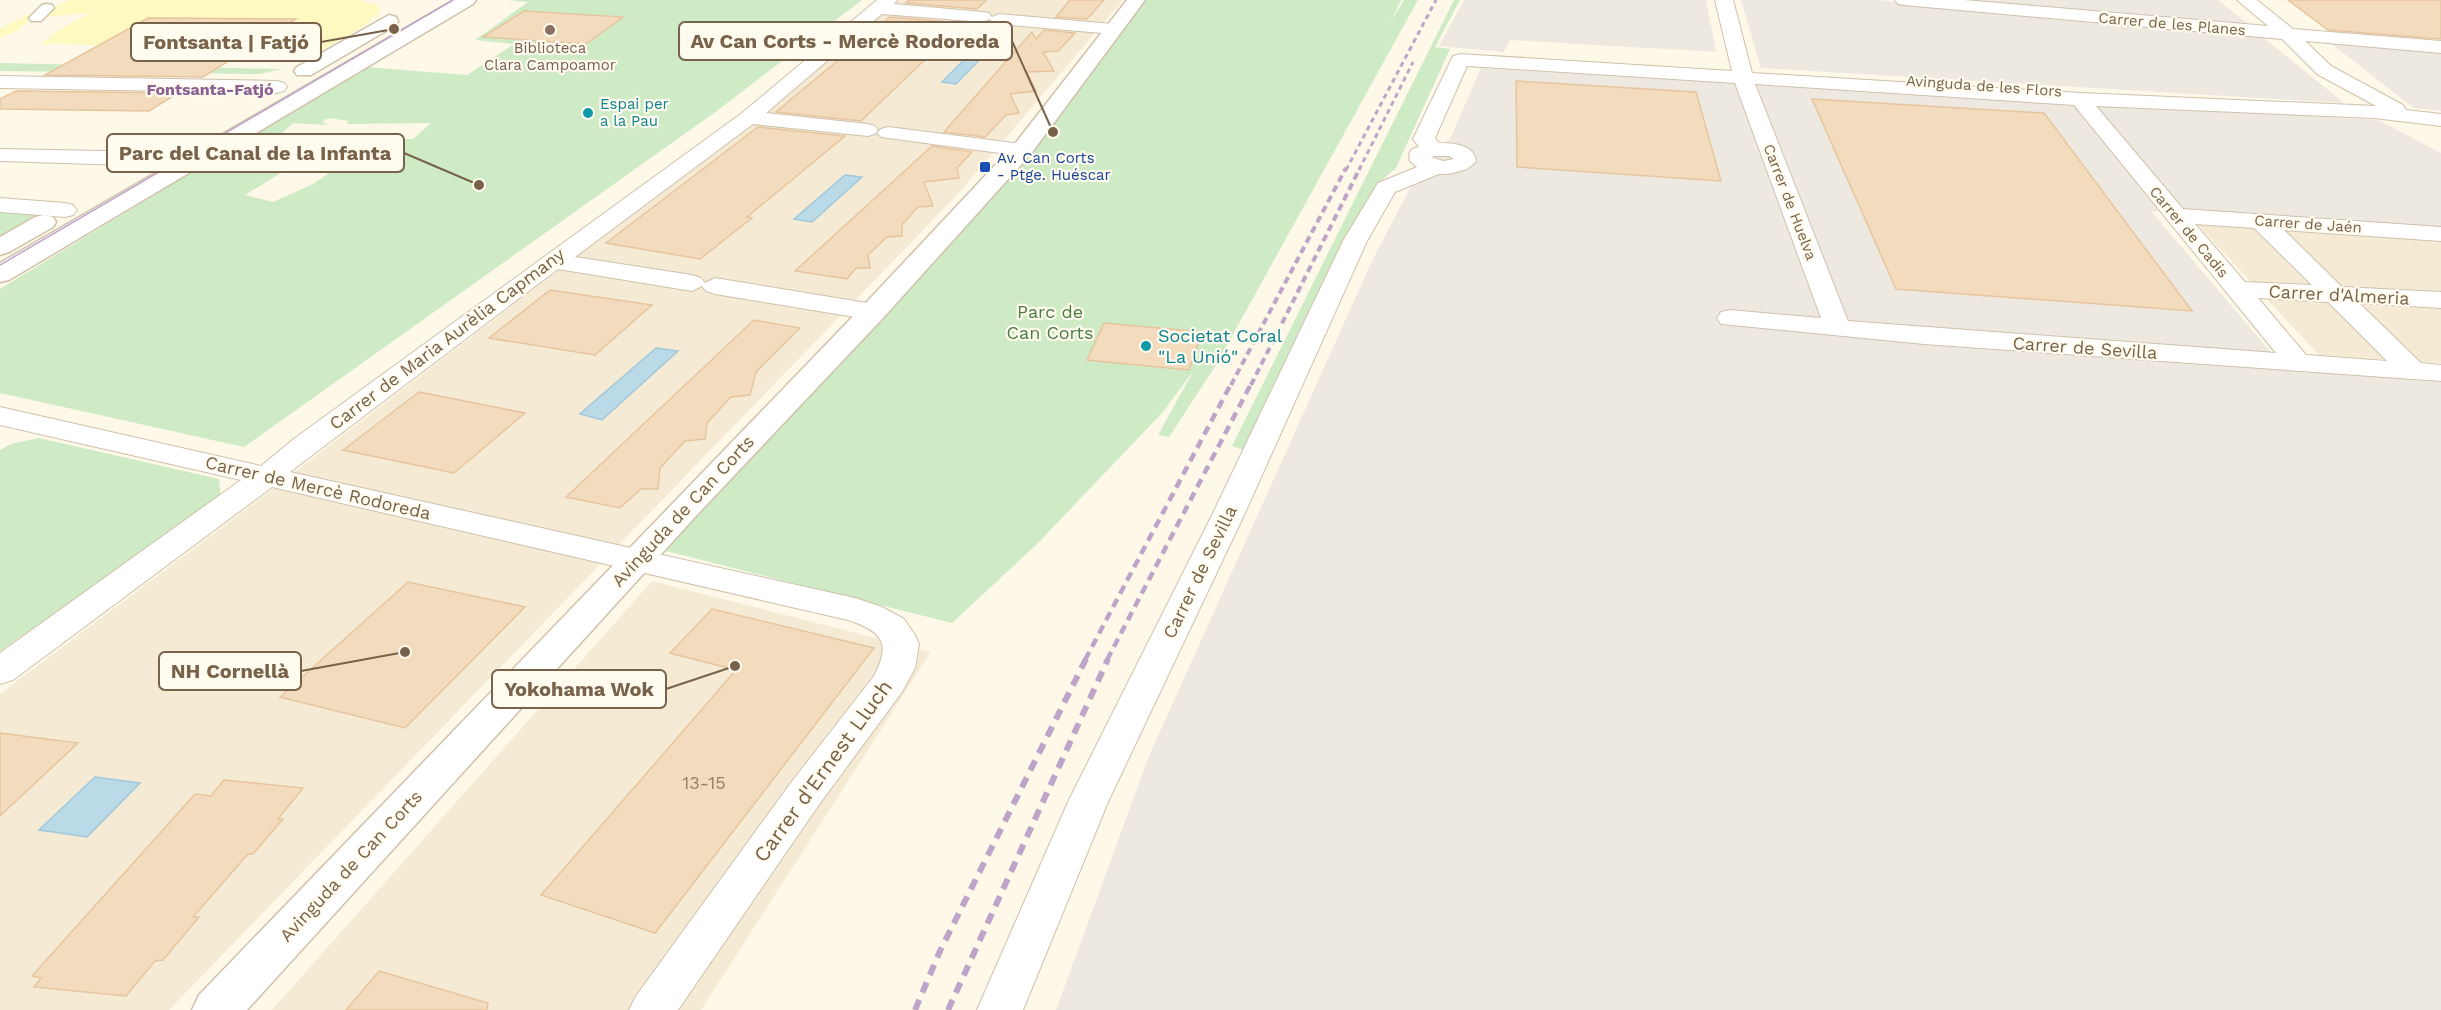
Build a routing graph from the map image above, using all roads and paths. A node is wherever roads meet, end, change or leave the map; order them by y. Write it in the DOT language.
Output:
graph roads {
  1 [pos="467,0"];
  2 [pos="1136,0"];
  3 [pos="1724,0"];
  4 [pos="1904,0"];
  5 [pos="2246,0"];
  6 [pos="883,4"];
  7 [pos="47,8"];
  8 [pos="408,10"];
  9 [pos="36,18"];
  10 [pos="1113,29"];
  11 [pos="2287,33"];
  12 [pos="2441,47"];
  13 [pos="1743,77"];
  14 [pos="0,82"];
  15 [pos="277,87"];
  16 [pos="2080,99"];
  17 [pos="2224,104"];
  18 [pos="247,105"];
  19 [pos="2409,116"];
  20 [pos="748,117"];
  21 [pos="2441,120"];
  22 [pos="2441,134"];
  23 [pos="176,147"];
  24 [pos="1022,150"];
  25 [pos="0,155"];
  26 [pos="1435,158"];
  27 [pos="156,159"];
  28 [pos="116,182"];
  29 [pos="86,199"];
  30 [pos="0,205"];
  31 [pos="65,210"];
  32 [pos="2174,214"];
  33 [pos="2261,221"];
  34 [pos="2441,234"];
  35 [pos="0,247"];
  36 [pos="552,261"];
  37 [pos="0,274"];
  38 [pos="2236,289"];
  39 [pos="2336,294"];
  40 [pos="2441,300"];
  41 [pos="873,312"];
  42 [pos="1730,318"];
  43 [pos="1837,327"];
  44 [pos="2299,364"];
  45 [pos="2413,371"];
  46 [pos="2441,373"];
  47 [pos="0,416"];
  48 [pos="30,423"];
  49 [pos="0,441"];
  50 [pos="266,477"];
  51 [pos="636,560"];
  52 [pos="0,670"];
  53 [pos="216,1010"];
  54 [pos="652,1010"];
  55 [pos="1000,1010"];
  1 -- 37 [label="street"];
  2 -- 10 [label="street, Avinguda de Can Corts"];
  3 -- 13 [label="street, Carrer de Huelva"];
  4 -- 11 [label="street, Carrer de les Planes"];
  5 -- 11 [label="street"];
  6 -- 10 [label="street"];
  6 -- 20 [label="street, Carrer de Maria Aurèlia Capmany"];
  7 -- 9 [label="street"];
  8 -- 15 [label="street"];
  10 -- 24 [label="street, Avinguda de Can Corts"];
  11 -- 12 [label="street, Carrer de les Planes"];
  11 -- 19 [label="street"];
  13 -- 16 [label="street, Avinguda de les Flors"];
  13 -- 17 [label="street, Avinguda de les Flors"];
  13 -- 26 [label="street, Avinguda de les Flors"];
  13 -- 43 [label="street, Carrer de Huelva"];
  14 -- 15 [label="street"];
  15 -- 18 [label="street"];
  16 -- 17 [label="street, Avinguda de les Flors"];
  16 -- 32 [label="street, Carrer de Cadis"];
  17 -- 19 [label="street, Avinguda de les Flors"];
  19 -- 21 [label="street, Avinguda de les Flors"];
  19 -- 22 [label="street"];
  20 -- 24 [label="street"];
  20 -- 36 [label="street, Carrer de Maria Aurèlia Capmany"];
  23 -- 27 [label="street"];
  24 -- 41 [label="street, Avinguda de Can Corts"];
  25 -- 27 [label="street"];
  26 -- 55 [label="street, Carrer de Sevilla"];
  27 -- 28 [label="street"];
  29 -- 31 [label="street"];
  30 -- 31 [label="street"];
  31 -- 35 [label="street"];
  32 -- 33 [label="street, Carrer de Jaén"];
  32 -- 38 [label="street, Carrer de Cadis"];
  33 -- 34 [label="street, Carrer de Jaén"];
  33 -- 39 [label="street"];
  36 -- 41 [label="street"];
  36 -- 50 [label="street, Carrer de Maria Aurèlia Capmany"];
  38 -- 39 [label="street, Carrer d'Almeria"];
  38 -- 44 [label="street, Carrer de Cadis"];
  39 -- 40 [label="street, Carrer d'Almeria"];
  39 -- 45 [label="street"];
  41 -- 51 [label="street, Avinguda de Can Corts"];
  42 -- 43 [label="street, Carrer de Sevilla"];
  43 -- 44 [label="street, Carrer de Sevilla"];
  44 -- 45 [label="street, Carrer de Sevilla"];
  45 -- 46 [label="street, Carrer de Sevilla"];
  47 -- 48 [label="street, Carrer de Mercè Rodoreda"];
  48 -- 49 [label="street"];
  48 -- 50 [label="street, Carrer de Mercè Rodoreda"];
  50 -- 51 [label="street, Carrer de Mercè Rodoreda"];
  50 -- 52 [label="street, Carrer de Maria Aurèlia Capmany"];
  51 -- 53 [label="street, Avinguda de Can Corts"];
  51 -- 54 [label="street, Carrer d'Ernest Lluch"];
}
